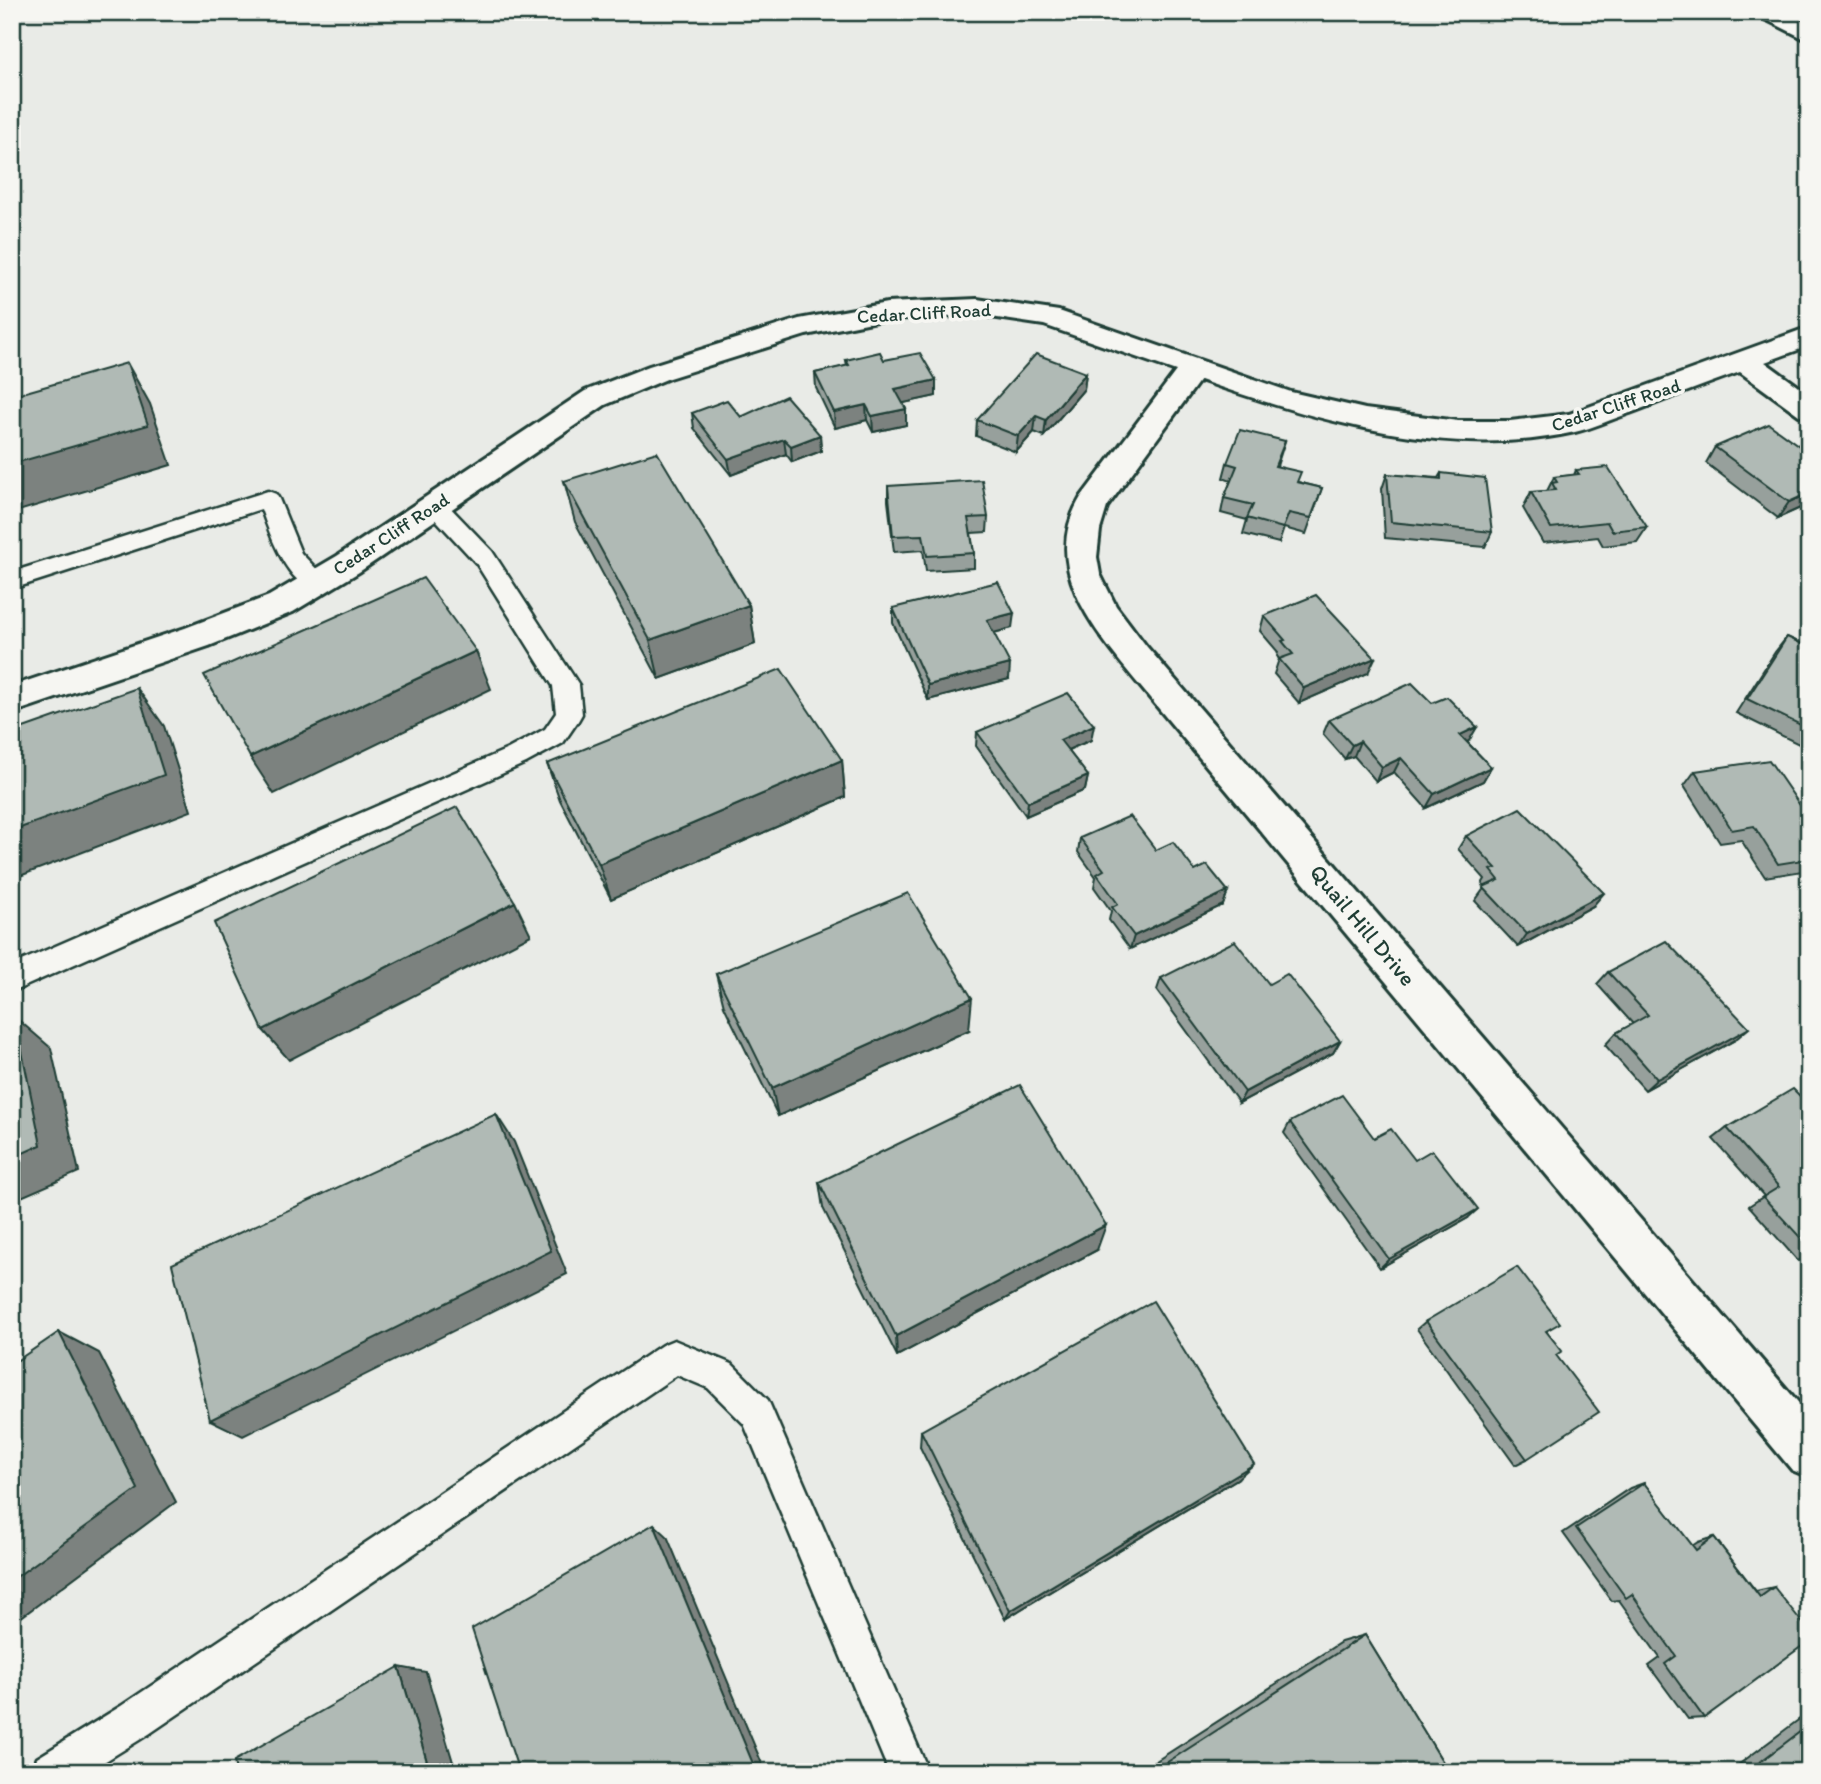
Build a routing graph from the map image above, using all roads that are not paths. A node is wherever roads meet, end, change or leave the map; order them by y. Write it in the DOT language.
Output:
graph roads {
  1 [pos="1769,12"];
  2 [pos="1809,34"];
  3 [pos="1809,336"];
  4 [pos="1744,361"];
  5 [pos="1194,367"];
  6 [pos="1809,408"];
  7 [pos="435,505"];
  8 [pos="12,581"];
  9 [pos="317,582"];
  10 [pos="12,700"];
  11 [pos="12,979"];
  12 [pos="1809,1453"];
  13 [pos="51,1772"];
  14 [pos="909,1772"];
  1 -- 2 [label="street"];
  3 -- 4 [label="street, Cedar Cliff Road"];
  4 -- 5 [label="street, Cedar Cliff Road"];
  4 -- 6 [label="street"];
  5 -- 7 [label="street, Cedar Cliff Road"];
  5 -- 12 [label="street, Quail Hill Drive"];
  7 -- 9 [label="street, Cedar Cliff Road"];
  7 -- 11 [label="lane"];
  8 -- 9 [label="lane"];
  9 -- 10 [label="street, Cedar Cliff Road"];
  13 -- 14 [label="lane"];
}
